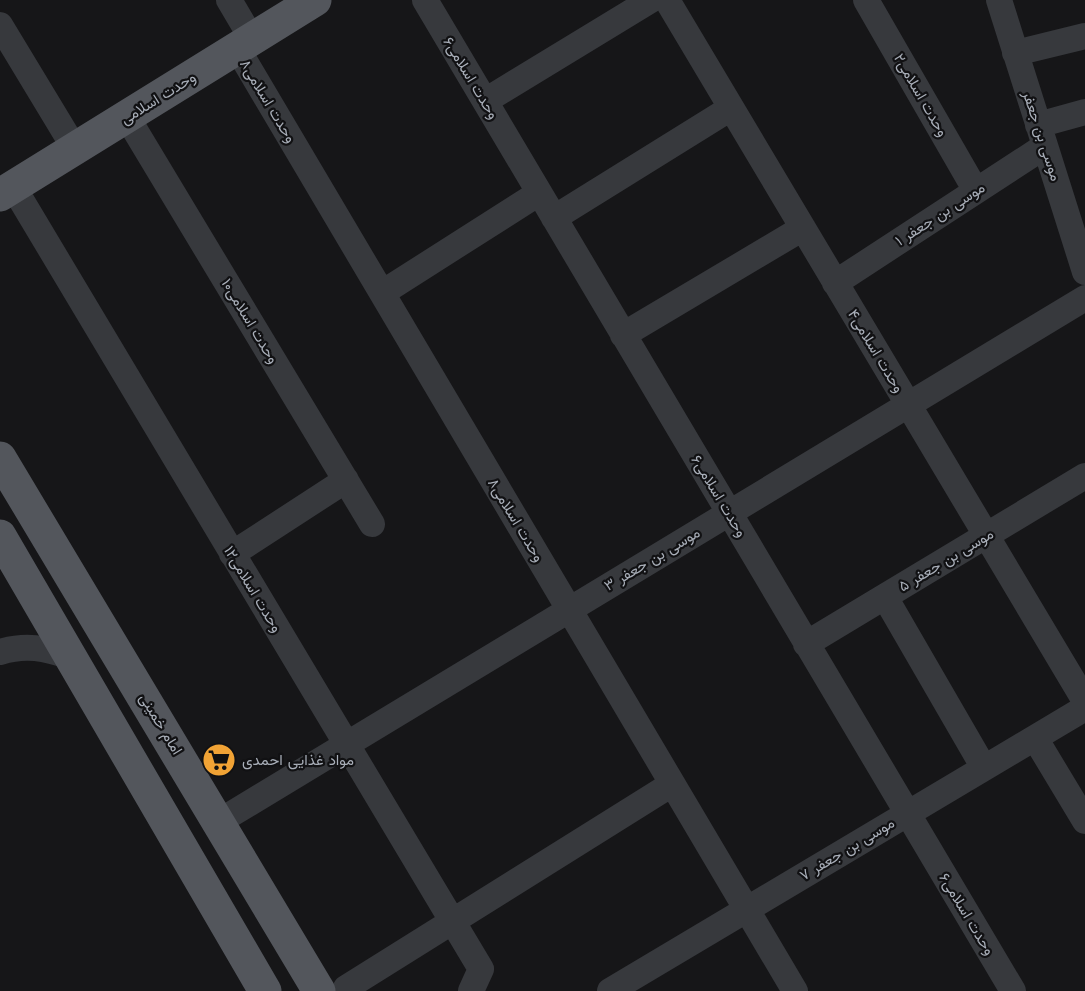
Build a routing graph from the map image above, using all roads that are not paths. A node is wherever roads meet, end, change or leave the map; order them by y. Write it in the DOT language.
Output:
graph roads {
  1 [pos="229,0"];
  2 [pos="315,0"];
  3 [pos="425,0"];
  4 [pos="651,0"];
  5 [pos="666,0"];
  6 [pos="867,0"];
  7 [pos="999,0"];
  8 [pos="0,25"];
  9 [pos="1085,36"];
  10 [pos="244,44"];
  11 [pos="1015,53"];
  12 [pos="485,102"];
  13 [pos="731,108"];
  14 [pos="1085,112"];
  15 [pos="128,117"];
  16 [pos="1042,136"];
  17 [pos="75,149"];
  18 [pos="976,191"];
  19 [pos="7,192"];
  20 [pos="539,193"];
  21 [pos="554,218"];
  22 [pos="802,228"];
  23 [pos="1085,272"];
  24 [pos="835,283"];
  25 [pos="382,292"];
  26 [pos="1085,298"];
  27 [pos="623,335"];
  28 [pos="908,406"];
  29 [pos="0,458"];
  30 [pos="1085,476"];
  31 [pos="346,480"];
  32 [pos="729,513"];
  33 [pos="372,524"];
  34 [pos="0,536"];
  35 [pos="986,536"];
  36 [pos="232,554"];
  37 [pos="885,597"];
  38 [pos="569,609"];
  39 [pos="806,644"];
  40 [pos="0,652"];
  41 [pos="71,657"];
  42 [pos="1085,702"];
  43 [pos="1085,708"];
  44 [pos="1035,738"];
  45 [pos="346,744"];
  46 [pos="984,768"];
  47 [pos="672,784"];
  48 [pos="907,813"];
  49 [pos="220,821"];
  50 [pos="1085,821"];
  51 [pos="747,909"];
  52 [pos="452,921"];
  53 [pos="300,958"];
  54 [pos="262,987"];
  55 [pos="333,989"];
  56 [pos="471,991"];
  57 [pos="610,991"];
  58 [pos="795,991"];
  59 [pos="1013,991"];
  1 -- 10 [label="street, وحدت اسلامی۸"];
  2 -- 10 [label="main road, وحدت اسلامی"];
  3 -- 12 [label="street, وحدت اسلامی۶"];
  4 -- 12 [label="street"];
  5 -- 13 [label="street, وحدت اسلامی۴"];
  6 -- 18 [label="street, وحدت اسلامی۲"];
  7 -- 11 [label="street, موسی بن جعفر"];
  8 -- 17 [label="street"];
  9 -- 11 [label="street"];
  10 -- 15 [label="main road, وحدت اسلامی"];
  10 -- 25 [label="street, وحدت اسلامی۸"];
  11 -- 16 [label="street, موسی بن جعفر"];
  12 -- 20 [label="street, وحدت اسلامی۶"];
  13 -- 21 [label="street"];
  13 -- 22 [label="street, وحدت اسلامی۴"];
  14 -- 16 [label="street, موسی بن جعفر ۱"];
  15 -- 17 [label="main road, وحدت اسلامی"];
  15 -- 31 [label="street, وحدت اسلامی۱۰"];
  16 -- 18 [label="street, موسی بن جعفر ۱"];
  16 -- 23 [label="street, موسی بن جعفر"];
  17 -- 19 [label="main road, وحدت اسلامی"];
  18 -- 24 [label="street, موسی بن جعفر ۱"];
  19 -- 36 [label="street, وحدت اسلامی۱۲"];
  20 -- 21 [label="street, وحدت اسلامی۶"];
  20 -- 25 [label="street"];
  21 -- 27 [label="street, وحدت اسلامی۶"];
  22 -- 24 [label="street, وحدت اسلامی۴"];
  22 -- 27 [label="street"];
  24 -- 28 [label="street, وحدت اسلامی۴"];
  25 -- 38 [label="street, وحدت اسلامی۸"];
  26 -- 28 [label="street, موسی بن جعفر ۳"];
  27 -- 32 [label="street, وحدت اسلامی۶"];
  28 -- 32 [label="street, موسی بن جعفر ۳"];
  28 -- 35 [label="street, وحدت اسلامی۴"];
  29 -- 49 [label="main road, امام خمینی"];
  30 -- 35 [label="street, موسی بن جعفر ۵"];
  31 -- 33 [label="street, وحدت اسلامی۱۰"];
  31 -- 36 [label="street"];
  32 -- 38 [label="street, موسی بن جعفر ۳"];
  32 -- 39 [label="street, وحدت اسلامی۶"];
  34 -- 41 [label="main road"];
  35 -- 37 [label="street, موسی بن جعفر ۵"];
  35 -- 42 [label="street, وحدت اسلامی۴"];
  36 -- 45 [label="street, وحدت اسلامی۱۲"];
  37 -- 39 [label="street, موسی بن جعفر ۵"];
  37 -- 46 [label="street"];
  38 -- 45 [label="street, موسی بن جعفر ۳"];
  38 -- 47 [label="street, وحدت اسلامی۸"];
  39 -- 48 [label="street, وحدت اسلامی۶"];
  40 -- 41 [label="street"];
  41 -- 54 [label="main road"];
  43 -- 44 [label="street, موسی بن جعفر ۷"];
  44 -- 46 [label="street, موسی بن جعفر ۷"];
  44 -- 50 [label="street"];
  45 -- 49 [label="street, موسی بن جعفر ۳"];
  45 -- 52 [label="street, وحدت اسلامی۱۲"];
  46 -- 48 [label="street, موسی بن جعفر ۷"];
  47 -- 51 [label="street, وحدت اسلامی۸"];
  47 -- 52 [label="street"];
  48 -- 51 [label="street, موسی بن جعفر ۷"];
  48 -- 59 [label="street, وحدت اسلامی۶"];
  49 -- 53 [label="main road, امام خمینی"];
  51 -- 57 [label="street, موسی بن جعفر ۷"];
  51 -- 58 [label="street, وحدت اسلامی۸"];
  52 -- 55 [label="street"];
  52 -- 56 [label="street, وحدت اسلامی۱۲"];
  53 -- 54 [label="main road"];
  53 -- 55 [label="main road, امام خمینی"];
}
